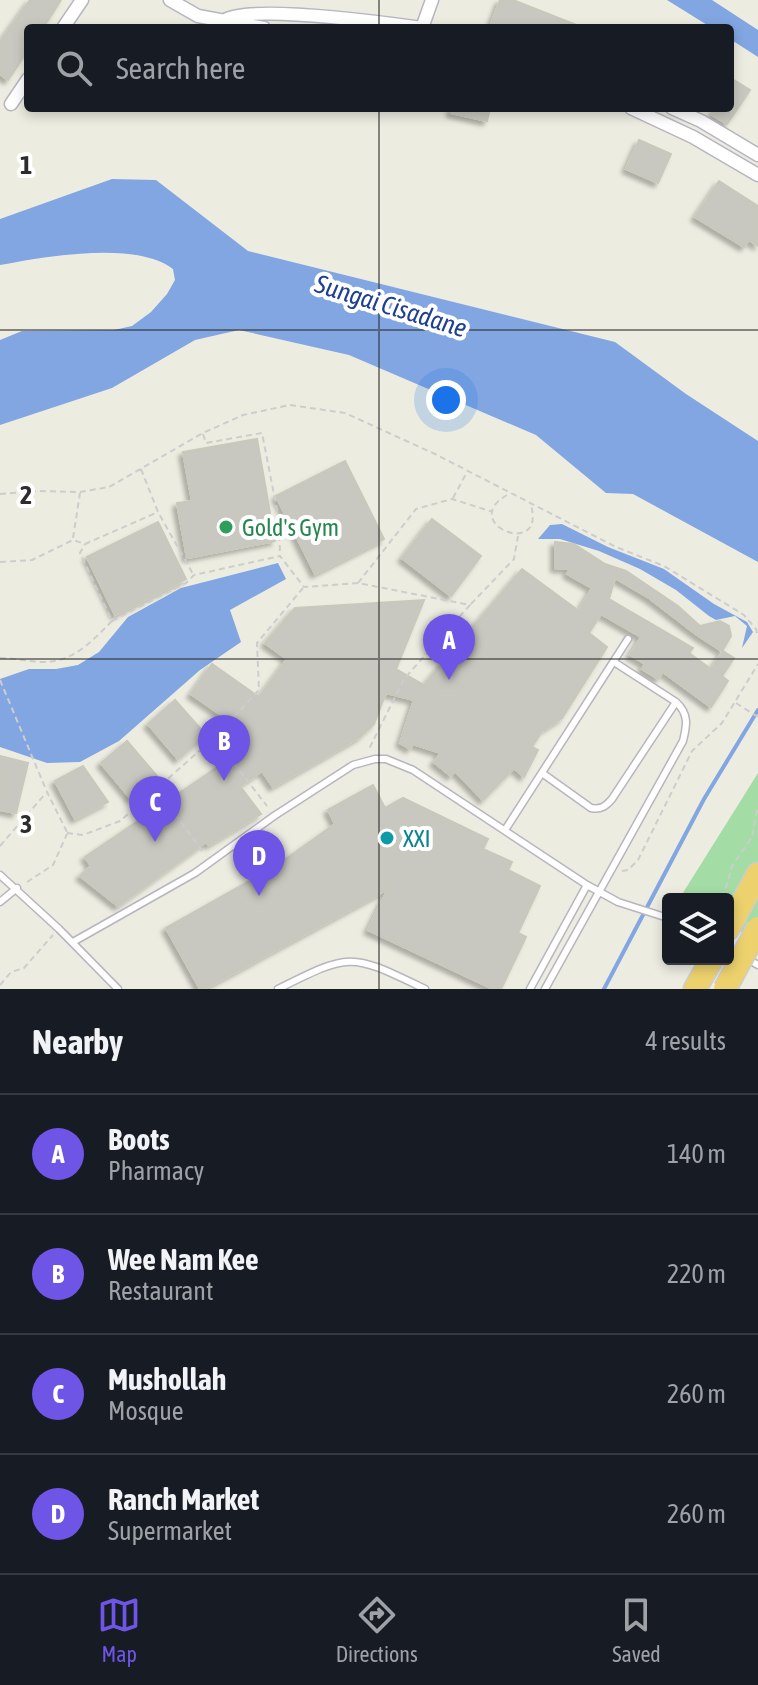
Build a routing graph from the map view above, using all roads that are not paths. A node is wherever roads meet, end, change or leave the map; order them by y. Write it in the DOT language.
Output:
graph roads {
  1 [pos="82,0"];
  2 [pos="170,0"];
  3 [pos="432,0"];
  4 [pos="225,20"];
  5 [pos="335,23"];
  6 [pos="66,24"];
  7 [pos="244,24"];
  8 [pos="423,24"];
  9 [pos="24,85"];
  10 [pos="11,104"];
  11 [pos="640,112"];
  12 [pos="681,112"];
  13 [pos="758,155"];
  14 [pos="758,175"];
  15 [pos="628,639"];
  16 [pos="614,662"];
  17 [pos="676,702"];
  18 [pos="542,773"];
  19 [pos="505,830"];
  20 [pos="758,874"];
  21 [pos="0,875"];
  22 [pos="587,885"];
  23 [pos="17,888"];
  24 [pos="598,890"];
  25 [pos="0,902"];
  26 [pos="662,916"];
  27 [pos="734,918"];
  28 [pos="758,928"];
  29 [pos="73,942"];
  30 [pos="734,951"];
  31 [pos="709,965"];
  32 [pos="758,965"];
  33 [pos="118,989"];
  34 [pos="278,989"];
  35 [pos="425,989"];
  36 [pos="530,989"];
  37 [pos="545,989"];
  38 [pos="695,989"];
  39 [pos="725,989"];
  1 -- 6 [label="street"];
  2 -- 4 [label="street"];
  3 -- 8 [label="street"];
  4 -- 5 [label="street"];
  4 -- 7 [label="street"];
  9 -- 10 [label="street"];
  11 -- 14 [label="street"];
  12 -- 13 [label="street"];
  15 -- 16 [label="lane"];
  16 -- 17 [label="lane"];
  16 -- 18 [label="lane"];
  17 -- 18 [label="lane"];
  17 -- 24 [label="lane"];
  18 -- 19 [label="lane"];
  19 -- 22 [label="lane"];
  19 -- 29 [label="lane"];
  20 -- 27 [label="highway"];
  21 -- 23 [label="lane"];
  22 -- 24 [label="lane"];
  22 -- 36 [label="lane"];
  23 -- 25 [label="lane"];
  23 -- 29 [label="lane"];
  24 -- 26 [label="lane"];
  24 -- 37 [label="lane"];
  28 -- 39 [label="highway, bridge"];
  29 -- 33 [label="lane"];
  30 -- 32 [label="lane"];
  31 -- 38 [label="highway"];
  34 -- 35 [label="lane"];
}
